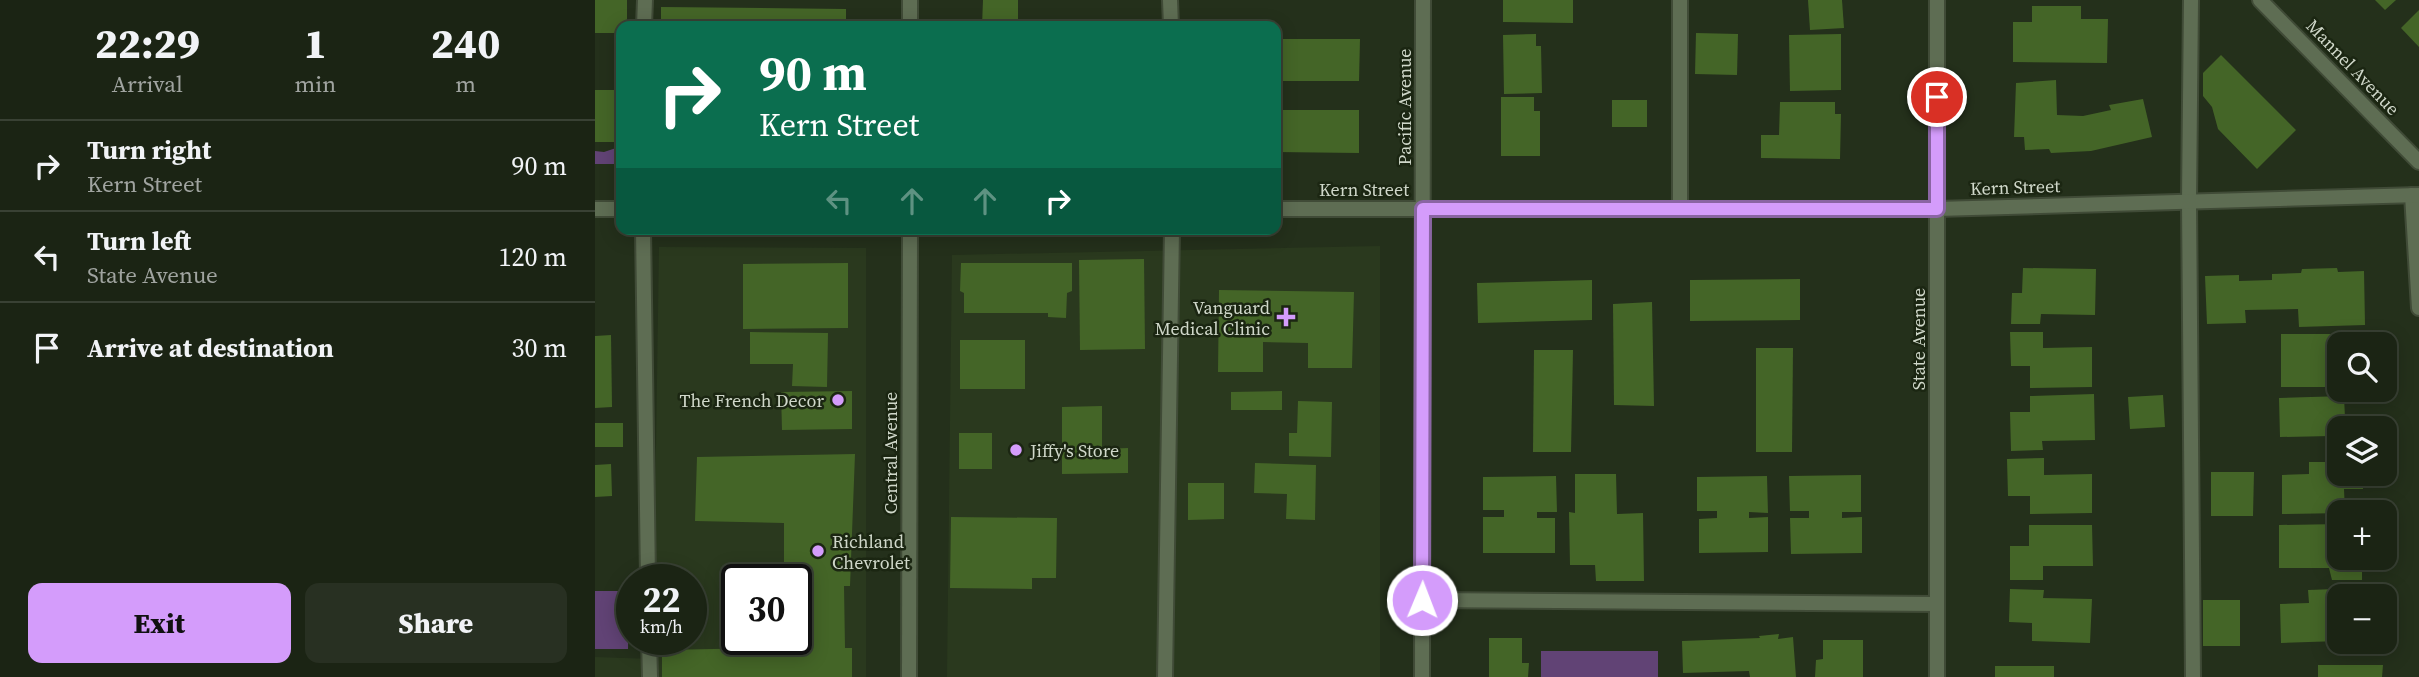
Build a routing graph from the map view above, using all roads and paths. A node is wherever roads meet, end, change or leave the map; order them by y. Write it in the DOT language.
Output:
graph roads {
  1 [pos="645,0"];
  2 [pos="910,0"];
  3 [pos="1170,0"];
  4 [pos="1423,0"];
  5 [pos="1680,0"];
  6 [pos="1937,0"];
  7 [pos="2191,0"];
  8 [pos="2260,0"];
  9 [pos="645,21"];
  10 [pos="910,21"];
  11 [pos="1171,21"];
  12 [pos="2419,162"];
  13 [pos="2416,195"];
  14 [pos="2189,202"];
  15 [pos="595,209"];
  16 [pos="616,209"];
  17 [pos="1281,209"];
  18 [pos="1423,209"];
  19 [pos="1680,209"];
  20 [pos="1937,209"];
  21 [pos="643,235"];
  22 [pos="910,235"];
  23 [pos="1172,235"];
  24 [pos="2419,309"];
  25 [pos="648,564"];
  26 [pos="1422,600"];
  27 [pos="1937,604"];
  28 [pos="649,655"];
  29 [pos="650,677"];
  30 [pos="909,677"];
  31 [pos="1165,677"];
  32 [pos="1422,677"];
  33 [pos="1937,677"];
  34 [pos="2193,677"];
  1 -- 9 [label="street"];
  2 -- 10 [label="street"];
  3 -- 11 [label="street"];
  4 -- 18 [label="street, Pacific Avenue"];
  5 -- 19 [label="street"];
  6 -- 20 [label="street, State Avenue"];
  7 -- 14 [label="street"];
  8 -- 12 [label="street, Mannel Avenue"];
  13 -- 14 [label="street, Kern Street"];
  13 -- 24 [label="street"];
  14 -- 20 [label="street, Kern Street"];
  14 -- 34 [label="street"];
  15 -- 16 [label="street"];
  17 -- 18 [label="street, Kern Street"];
  18 -- 19 [label="street, Kern Street"];
  18 -- 26 [label="street, Pacific Avenue"];
  19 -- 20 [label="street, Kern Street"];
  20 -- 27 [label="street, State Avenue"];
  21 -- 25 [label="street"];
  22 -- 30 [label="street, Central Avenue"];
  23 -- 31 [label="street"];
  26 -- 27 [label="street"];
  26 -- 32 [label="street, Pacific Avenue"];
  27 -- 33 [label="street, State Avenue"];
  28 -- 29 [label="street"];
}
